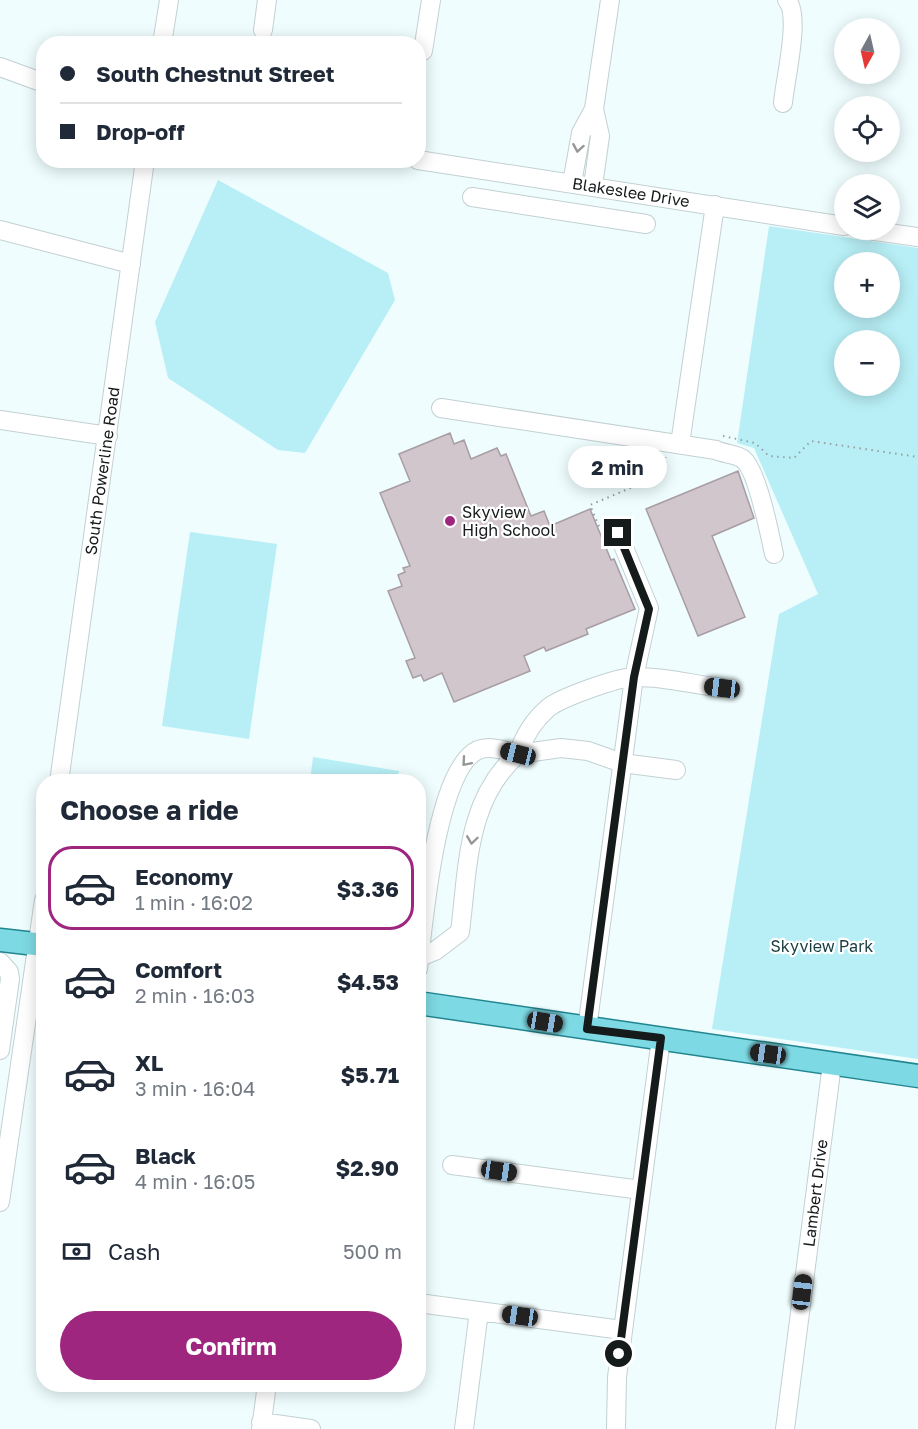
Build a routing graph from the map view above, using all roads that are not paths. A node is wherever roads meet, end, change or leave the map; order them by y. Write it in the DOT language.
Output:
graph roads {
  1 [pos="169,0"];
  2 [pos="267,0"];
  3 [pos="431,0"];
  4 [pos="610,0"];
  5 [pos="790,3"];
  6 [pos="263,30"];
  7 [pos="163,36"];
  8 [pos="425,36"];
  9 [pos="0,67"];
  10 [pos="36,80"];
  11 [pos="783,103"];
  12 [pos="594,109"];
  13 [pos="426,161"];
  14 [pos="145,168"];
  15 [pos="516,175"];
  16 [pos="572,183"];
  17 [pos="593,186"];
  18 [pos="472,197"];
  19 [pos="512,203"];
  20 [pos="715,206"];
  21 [pos="646,224"];
  22 [pos="834,224"];
  23 [pos="0,230"];
  24 [pos="900,234"];
  25 [pos="918,237"];
  26 [pos="131,264"];
  27 [pos="441,408"];
  28 [pos="0,420"];
  29 [pos="108,436"];
  30 [pos="674,443"];
  31 [pos="618,533"];
  32 [pos="774,554"];
  33 [pos="634,677"];
  34 [pos="722,688"];
  35 [pos="518,754"];
  36 [pos="622,763"];
  37 [pos="676,770"];
  38 [pos="59,774"];
  39 [pos="426,915"];
  40 [pos="0,940"];
  41 [pos="36,944"];
  42 [pos="426,958"];
  43 [pos="0,962"];
  44 [pos="36,966"];
  45 [pos="426,1004"];
  46 [pos="587,1029"];
  47 [pos="661,1038"];
  48 [pos="0,1050"];
  49 [pos="832,1064"];
  50 [pos="918,1076"];
  51 [pos="4,1136"];
  52 [pos="452,1165"];
  53 [pos="641,1190"];
  54 [pos="0,1202"];
  55 [pos="426,1304"];
  56 [pos="479,1311"];
  57 [pos="622,1330"];
  58 [pos="266,1392"];
  59 [pos="261,1425"];
  60 [pos="311,1429"];
  61 [pos="464,1429"];
  62 [pos="616,1429"];
  63 [pos="785,1429"];
  1 -- 7 [label="street"];
  2 -- 6 [label="street"];
  3 -- 8 [label="street"];
  4 -- 12 [label="street"];
  5 -- 11 [label="street"];
  9 -- 10 [label="street"];
  12 -- 16 [label="street, one-way"];
  12 -- 17 [label="street"];
  13 -- 15 [label="street, Blakeslee Drive"];
  14 -- 26 [label="street, South Powerline Road"];
  15 -- 16 [label="street, Blakeslee Drive"];
  15 -- 19 [label="street"];
  16 -- 17 [label="street, Blakeslee Drive"];
  17 -- 20 [label="street, Blakeslee Drive"];
  18 -- 19 [label="street"];
  19 -- 21 [label="street"];
  20 -- 22 [label="street, Blakeslee Drive"];
  20 -- 30 [label="street"];
  23 -- 26 [label="street"];
  24 -- 25 [label="street"];
  26 -- 29 [label="street, South Powerline Road"];
  27 -- 30 [label="street"];
  28 -- 29 [label="street"];
  29 -- 38 [label="street, South Powerline Road"];
  30 -- 32 [label="street"];
  31 -- 33 [label="street"];
  33 -- 34 [label="street"];
  33 -- 35 [label="street"];
  33 -- 36 [label="street"];
  35 -- 36 [label="street"];
  35 -- 39 [label="street, one-way"];
  35 -- 42 [label="street, one-way"];
  36 -- 37 [label="street"];
  36 -- 46 [label="street"];
  40 -- 41 [label="main road"];
  43 -- 48 [label="street"];
  44 -- 51 [label="street"];
  45 -- 46 [label="main road"];
  46 -- 47 [label="main road"];
  47 -- 49 [label="main road"];
  47 -- 53 [label="street"];
  49 -- 50 [label="main road"];
  49 -- 63 [label="street, Lambert Drive"];
  51 -- 54 [label="street"];
  52 -- 53 [label="street"];
  53 -- 57 [label="street"];
  55 -- 56 [label="street"];
  56 -- 57 [label="street"];
  56 -- 61 [label="street"];
  57 -- 62 [label="street"];
  58 -- 59 [label="street"];
  59 -- 60 [label="street"];
}
